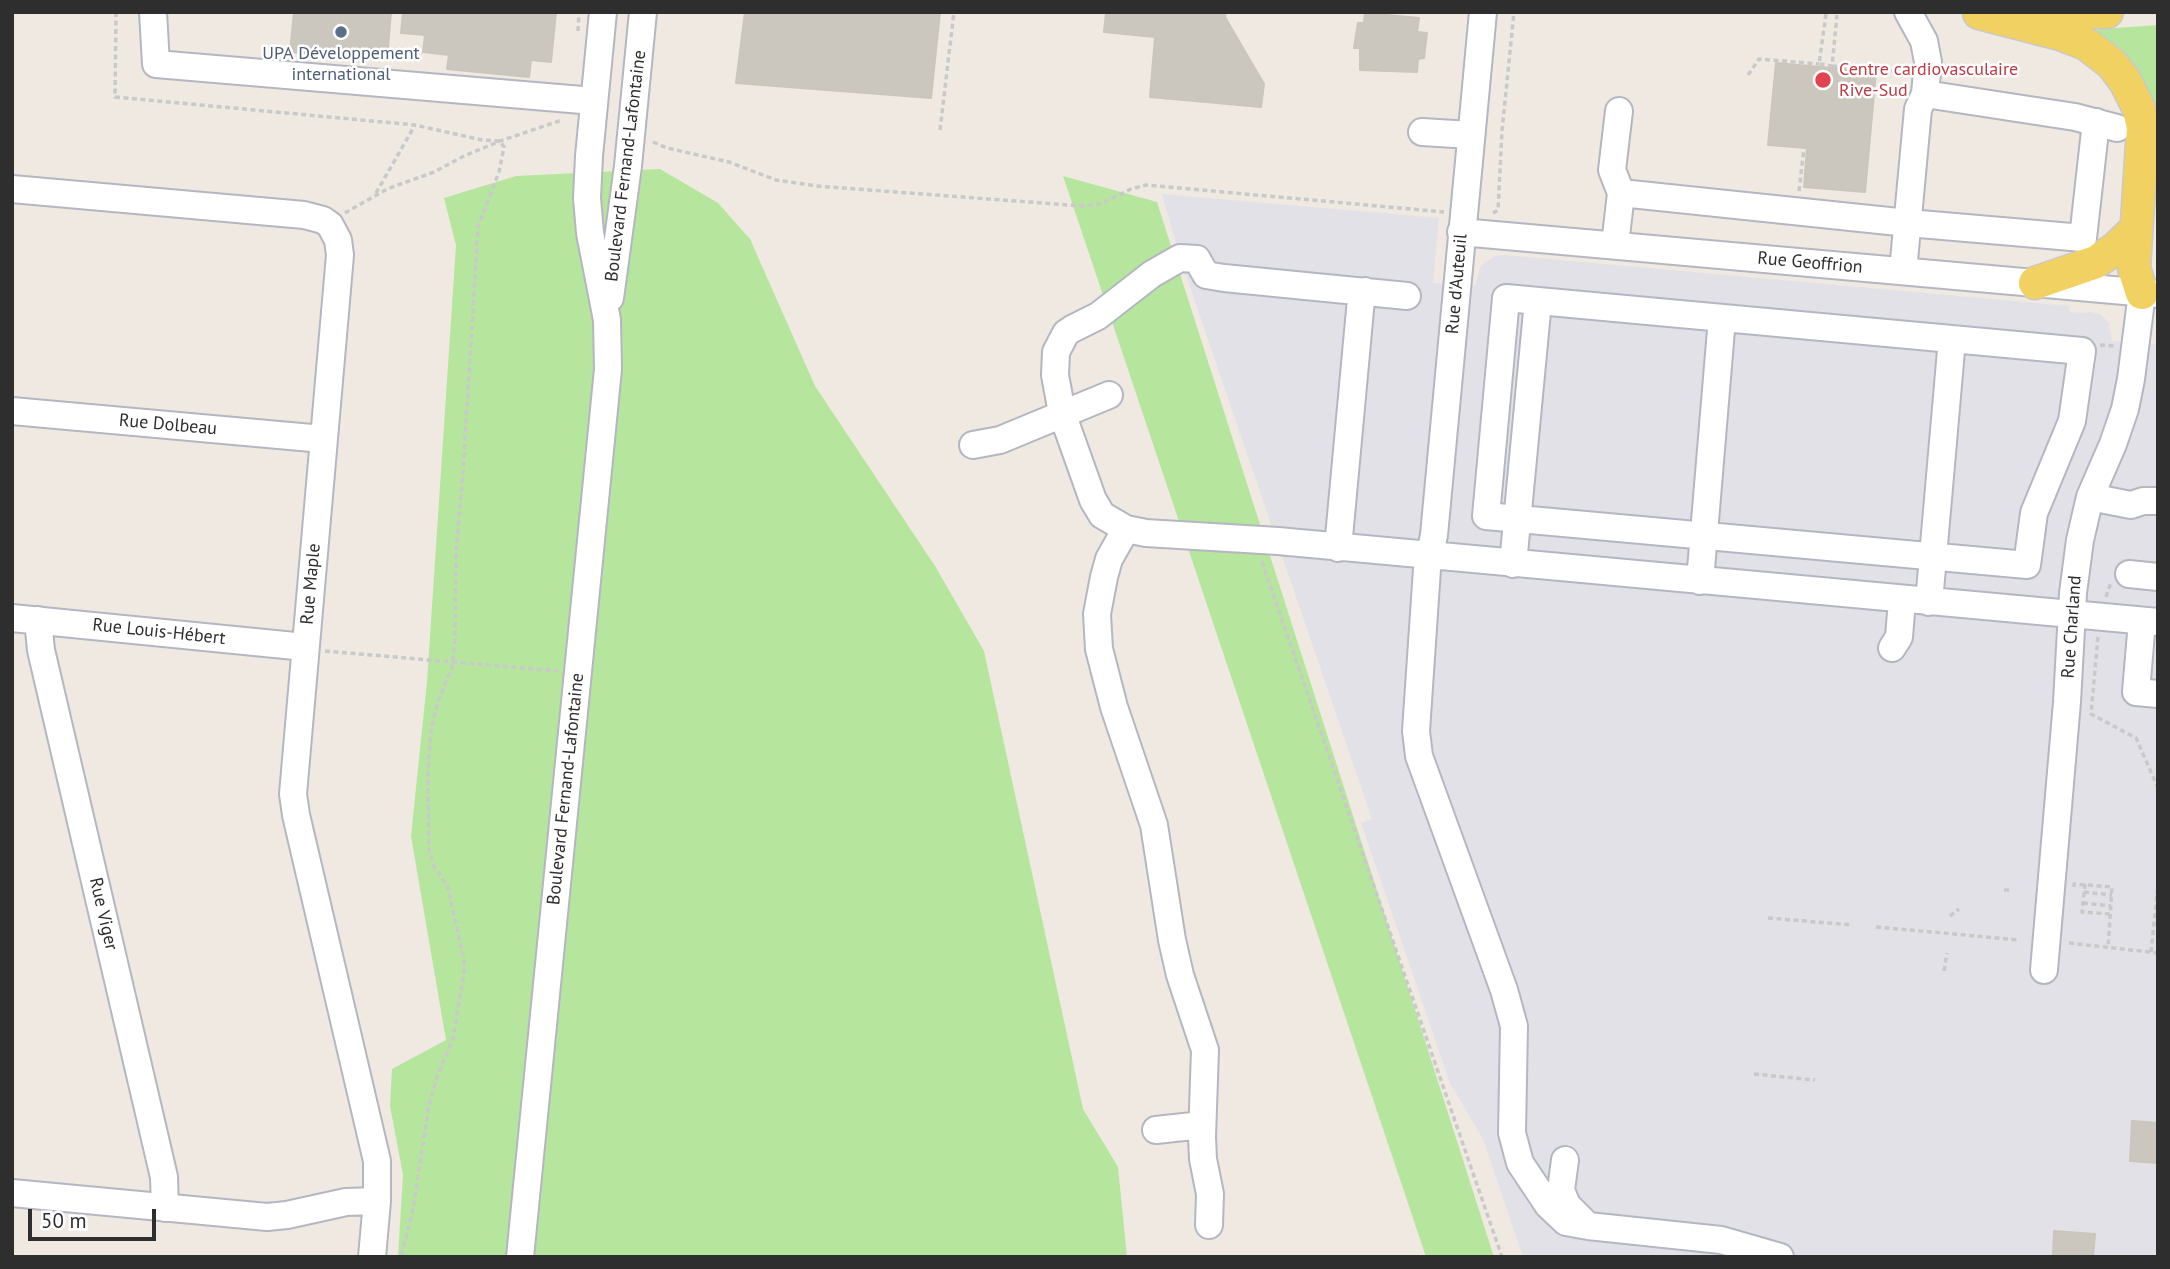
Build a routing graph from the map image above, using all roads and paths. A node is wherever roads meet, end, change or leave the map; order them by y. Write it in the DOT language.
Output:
graph roads {
  1 [pos="117,12"];
  2 [pos="153,12"];
  3 [pos="603,12"];
  4 [pos="643,12"];
  5 [pos="954,12"];
  6 [pos="1483,12"];
  7 [pos="1514,12"];
  8 [pos="1908,12"];
  9 [pos="2017,12"];
  10 [pos="2052,12"];
  11 [pos="2107,12"];
  12 [pos="1977,13"];
  13 [pos="1826,14"];
  14 [pos="1837,15"];
  15 [pos="1824,26"];
  16 [pos="1835,27"];
  17 [pos="1822,66"];
  18 [pos="1832,66"];
  19 [pos="1748,75"];
  20 [pos="1921,84"];
  21 [pos="594,101"];
  22 [pos="1619,111"];
  23 [pos="563,122"];
  24 [pos="415,125"];
  25 [pos="940,130"];
  26 [pos="1422,132"];
  27 [pos="1471,135"];
  28 [pos="652,140"];
  29 [pos="500,141"];
  30 [pos="1804,148"];
  31 [pos="1800,188"];
  32 [pos="12,189"];
  33 [pos="1621,193"];
  34 [pos="374,195"];
  35 [pos="1498,210"];
  36 [pos="1442,212"];
  37 [pos="339,218"];
  38 [pos="1908,223"];
  39 [pos="2147,224"];
  40 [pos="1461,232"];
  41 [pos="1615,245"];
  42 [pos="1903,271"];
  43 [pos="2035,283"];
  44 [pos="1365,292"];
  45 [pos="2150,293"];
  46 [pos="1407,296"];
  47 [pos="1722,318"];
  48 [pos="607,320"];
  49 [pos="1952,339"];
  50 [pos="1109,395"];
  51 [pos="12,411"];
  52 [pos="1062,413"];
  53 [pos="323,439"];
  54 [pos="973,445"];
  55 [pos="2090,497"];
  56 [pos="2158,500"];
  57 [pos="2131,505"];
  58 [pos="2158,513"];
  59 [pos="1517,519"];
  60 [pos="1126,529"];
  61 [pos="1703,535"];
  62 [pos="1255,540"];
  63 [pos="1338,548"];
  64 [pos="1430,555"];
  65 [pos="1932,556"];
  66 [pos="1513,564"];
  67 [pos="2158,577"];
  68 [pos="2119,578"];
  69 [pos="1700,581"];
  70 [pos="1928,602"];
  71 [pos="2105,602"];
  72 [pos="2071,614"];
  73 [pos="25,619"];
  74 [pos="2150,622"];
  75 [pos="2098,637"];
  76 [pos="311,648"];
  77 [pos="452,663"];
  78 [pos="560,671"];
  79 [pos="2158,694"];
  80 [pos="2158,788"];
  81 [pos="2085,884"];
  82 [pos="2158,885"];
  83 [pos="2004,890"];
  84 [pos="2011,890"];
  85 [pos="2084,892"];
  86 [pos="2112,895"];
  87 [pos="2073,896"];
  88 [pos="2083,903"];
  89 [pos="2111,905"];
  90 [pos="2157,908"];
  91 [pos="1959,909"];
  92 [pos="2110,914"];
  93 [pos="1950,916"];
  94 [pos="1768,918"];
  95 [pos="1853,925"];
  96 [pos="1876,927"];
  97 [pos="2070,933"];
  98 [pos="2020,940"];
  99 [pos="2108,948"];
  100 [pos="2151,952"];
  101 [pos="1947,953"];
  102 [pos="2158,953"];
  103 [pos="2044,970"];
  104 [pos="1944,971"];
  105 [pos="1754,1074"];
  106 [pos="1815,1080"];
  107 [pos="1202,1125"];
  108 [pos="1156,1130"];
  109 [pos="1565,1160"];
  110 [pos="12,1194"];
  111 [pos="377,1201"];
  112 [pos="165,1208"];
  113 [pos="1209,1225"];
  114 [pos="1588,1226"];
  115 [pos="372,1257"];
  116 [pos="401,1257"];
  117 [pos="520,1257"];
  118 [pos="1502,1257"];
  119 [pos="1780,1257"];
  1 -- 24 [label="path"];
  2 -- 21 [label="street"];
  3 -- 21 [label="street, Boulevard Fernand-Lafontaine"];
  4 -- 48 [label="street, Boulevard Fernand-Lafontaine"];
  5 -- 25 [label="path"];
  6 -- 27 [label="street, Rue d'Auteuil"];
  7 -- 35 [label="path"];
  8 -- 20 [label="street"];
  9 -- 12 [label="main road"];
  10 -- 11 [label="main road"];
  12 -- 39 [label="main road"];
  13 -- 15 [label="path"];
  14 -- 16 [label="path"];
  15 -- 16 [label="path"];
  15 -- 17 [label="path"];
  16 -- 18 [label="path"];
  17 -- 18 [label="path"];
  17 -- 19 [label="path"];
  18 -- 20 [label="path"];
  20 -- 38 [label="street"];
  20 -- 38 [label="street"];
  21 -- 48 [label="street, Boulevard Fernand-Lafontaine"];
  22 -- 33 [label="street"];
  23 -- 29 [label="path"];
  24 -- 29 [label="path"];
  24 -- 34 [label="path"];
  26 -- 27 [label="street"];
  27 -- 40 [label="street, Rue d'Auteuil"];
  28 -- 36 [label="path"];
  29 -- 34 [label="path"];
  29 -- 77 [label="path"];
  30 -- 31 [label="path"];
  32 -- 53 [label="street, Rue Maple"];
  33 -- 38 [label="street"];
  33 -- 41 [label="street"];
  34 -- 37 [label="path"];
  38 -- 42 [label="street"];
  39 -- 43 [label="main road"];
  39 -- 45 [label="main road"];
  40 -- 41 [label="street, Rue Geoffrion"];
  40 -- 64 [label="street, Rue d'Auteuil"];
  41 -- 42 [label="street, Rue Geoffrion"];
  42 -- 43 [label="street, Rue Geoffrion"];
  43 -- 45 [label="street, Rue Geoffrion"];
  44 -- 46 [label="street"];
  44 -- 52 [label="street"];
  44 -- 63 [label="street"];
  45 -- 55 [label="street, Rue Charland"];
  47 -- 49 [label="street"];
  47 -- 59 [label="street"];
  47 -- 61 [label="street"];
  48 -- 117 [label="street, Boulevard Fernand-Lafontaine"];
  49 -- 65 [label="street"];
  49 -- 65 [label="street"];
  50 -- 52 [label="street"];
  51 -- 53 [label="street, Rue Dolbeau"];
  52 -- 54 [label="street"];
  52 -- 60 [label="street"];
  53 -- 76 [label="street, Rue Maple"];
  55 -- 57 [label="street"];
  55 -- 72 [label="street, Rue Charland"];
  56 -- 57 [label="street"];
  57 -- 58 [label="street"];
  59 -- 61 [label="street"];
  59 -- 66 [label="street"];
  60 -- 62 [label="street"];
  60 -- 107 [label="street"];
  61 -- 65 [label="street"];
  61 -- 69 [label="street"];
  62 -- 63 [label="street"];
  62 -- 118 [label="path"];
  63 -- 64 [label="street"];
  64 -- 66 [label="street"];
  64 -- 114 [label="street, Rue d'Auteuil"];
  65 -- 70 [label="street"];
  66 -- 69 [label="street"];
  67 -- 68 [label="street"];
  68 -- 71 [label="path"];
  69 -- 70 [label="street"];
  70 -- 72 [label="street"];
  72 -- 74 [label="street"];
  72 -- 103 [label="street, Rue Charland"];
  73 -- 76 [label="street, Rue Louis-Hébert"];
  73 -- 112 [label="street, Rue Viger"];
  74 -- 79 [label="street"];
  75 -- 80 [label="path"];
  76 -- 77 [label="path"];
  76 -- 111 [label="street, Rue Maple"];
  77 -- 78 [label="path"];
  77 -- 116 [label="path"];
  81 -- 85 [label="path"];
  81 -- 86 [label="path"];
  81 -- 87 [label="path"];
  82 -- 90 [label="path"];
  83 -- 84 [label="path"];
  85 -- 86 [label="path"];
  85 -- 88 [label="path"];
  86 -- 89 [label="path"];
  88 -- 89 [label="path"];
  88 -- 92 [label="path"];
  89 -- 92 [label="path"];
  90 -- 100 [label="path"];
  91 -- 93 [label="path"];
  92 -- 99 [label="path"];
  94 -- 95 [label="path"];
  96 -- 98 [label="path"];
  97 -- 99 [label="path"];
  99 -- 100 [label="path"];
  100 -- 102 [label="path"];
  101 -- 104 [label="path"];
  105 -- 106 [label="path"];
  107 -- 108 [label="street"];
  107 -- 113 [label="street"];
  109 -- 114 [label="street"];
  110 -- 112 [label="street"];
  111 -- 112 [label="street"];
  111 -- 115 [label="street, Rue Maple"];
  114 -- 119 [label="street, Rue d'Auteuil"];
}
